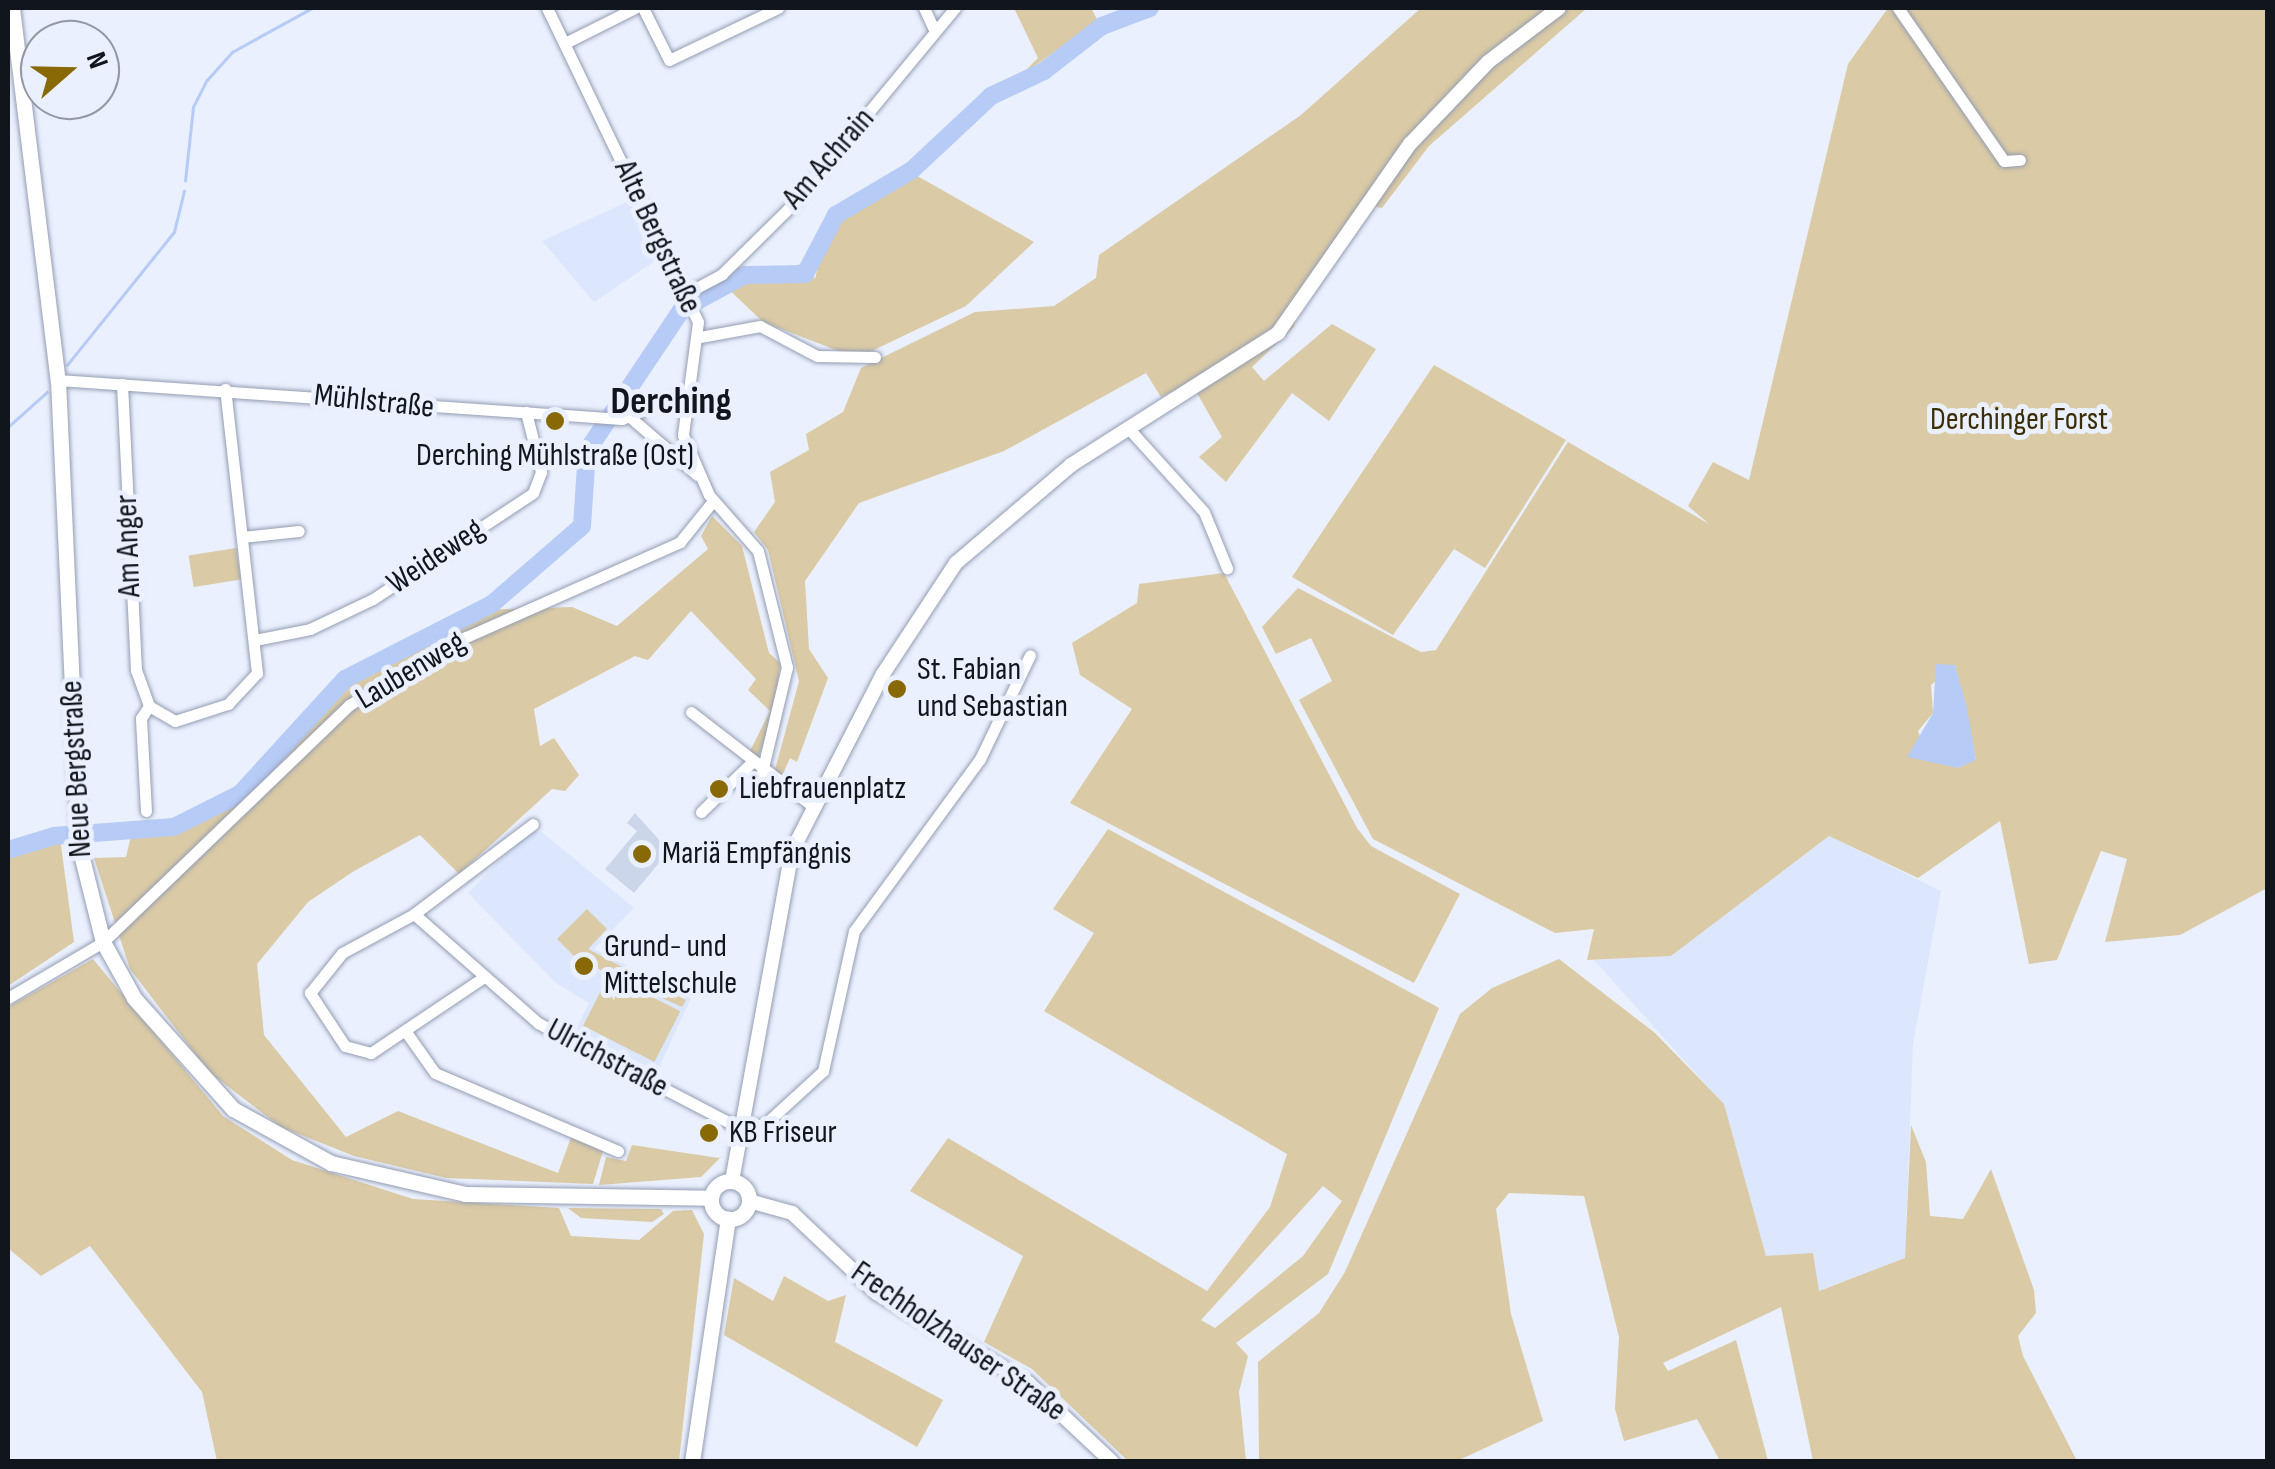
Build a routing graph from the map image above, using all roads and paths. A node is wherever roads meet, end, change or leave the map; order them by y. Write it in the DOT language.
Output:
graph roads {
  1 [pos="12,8"];
  2 [pos="548,8"];
  3 [pos="636,8"];
  4 [pos="643,8"];
  5 [pos="778,8"];
  6 [pos="924,8"];
  7 [pos="955,8"];
  8 [pos="1559,8"];
  9 [pos="1898,8"];
  10 [pos="935,32"];
  11 [pos="564,43"];
  12 [pos="2020,160"];
  13 [pos="690,300"];
  14 [pos="700,337"];
  15 [pos="875,358"];
  16 [pos="58,380"];
  17 [pos="122,384"];
  18 [pos="225,390"];
  19 [pos="682,394"];
  20 [pos="526,412"];
  21 [pos="631,418"];
  22 [pos="1130,430"];
  23 [pos="697,476"];
  24 [pos="713,501"];
  25 [pos="299,531"];
  26 [pos="242,537"];
  27 [pos="1226,568"];
  28 [pos="256,640"];
  29 [pos="1030,655"];
  30 [pos="149,706"];
  31 [pos="690,712"];
  32 [pos="751,763"];
  33 [pos="762,772"];
  34 [pos="814,807"];
  35 [pos="146,811"];
  36 [pos="701,812"];
  37 [pos="533,824"];
  38 [pos="414,914"];
  39 [pos="104,942"];
  40 [pos="481,980"];
  41 [pos="8,998"];
  42 [pos="406,1032"];
  43 [pos="740,1127"];
  44 [pos="618,1151"];
  45 [pos="732,1180"];
  46 [pos="710,1198"];
  47 [pos="749,1201"];
  48 [pos="728,1219"];
  49 [pos="692,1462"];
  50 [pos="1112,1462"];
  1 -- 16 [label="main road, Neue Bergstraße"];
  2 -- 11 [label="street, Alte Bergstraße"];
  3 -- 11 [label="street"];
  4 -- 5 [label="street"];
  6 -- 10 [label="street"];
  7 -- 10 [label="street, Am Achrain"];
  8 -- 22 [label="street"];
  9 -- 12 [label="street"];
  10 -- 13 [label="street, Am Achrain"];
  11 -- 13 [label="street, Alte Bergstraße"];
  13 -- 14 [label="street, Alte Bergstraße"];
  14 -- 15 [label="street"];
  14 -- 19 [label="street, Alte Bergstraße"];
  16 -- 17 [label="street, Mühlstraße"];
  16 -- 39 [label="main road, Neue Bergstraße"];
  17 -- 18 [label="street, Mühlstraße"];
  17 -- 30 [label="street, Am Anger"];
  18 -- 20 [label="street, Mühlstraße"];
  18 -- 26 [label="street"];
  19 -- 21 [label="street, Mühlstraße"];
  19 -- 23 [label="street, Alte Bergstraße"];
  20 -- 21 [label="street, Mühlstraße"];
  20 -- 28 [label="street, Weideweg"];
  21 -- 23 [label="street, Alte Bergstraße"];
  22 -- 27 [label="street"];
  22 -- 34 [label="street"];
  23 -- 24 [label="street, Alte Bergstraße"];
  24 -- 33 [label="street, Alte Bergstraße"];
  24 -- 39 [label="street, Laubenweg"];
  25 -- 26 [label="street"];
  26 -- 28 [label="street"];
  28 -- 30 [label="street"];
  29 -- 43 [label="street"];
  30 -- 35 [label="street, Am Anger"];
  31 -- 32 [label="street"];
  32 -- 33 [label="street"];
  32 -- 36 [label="street"];
  33 -- 34 [label="street"];
  34 -- 43 [label="street"];
  37 -- 38 [label="street"];
  38 -- 40 [label="street, Ulrichstraße"];
  38 -- 42 [label="street"];
  39 -- 41 [label="street, Laubenweg"];
  39 -- 46 [label="main road, Neue Bergstraße"];
  40 -- 42 [label="street"];
  40 -- 43 [label="street, Ulrichstraße"];
  42 -- 44 [label="street"];
  43 -- 45 [label="street"];
  45 -- 46 [label="main road"];
  45 -- 47 [label="main road"];
  46 -- 48 [label="main road"];
  47 -- 48 [label="main road"];
  47 -- 50 [label="street, Frechholzhauser Straße"];
  48 -- 49 [label="main road"];
}
